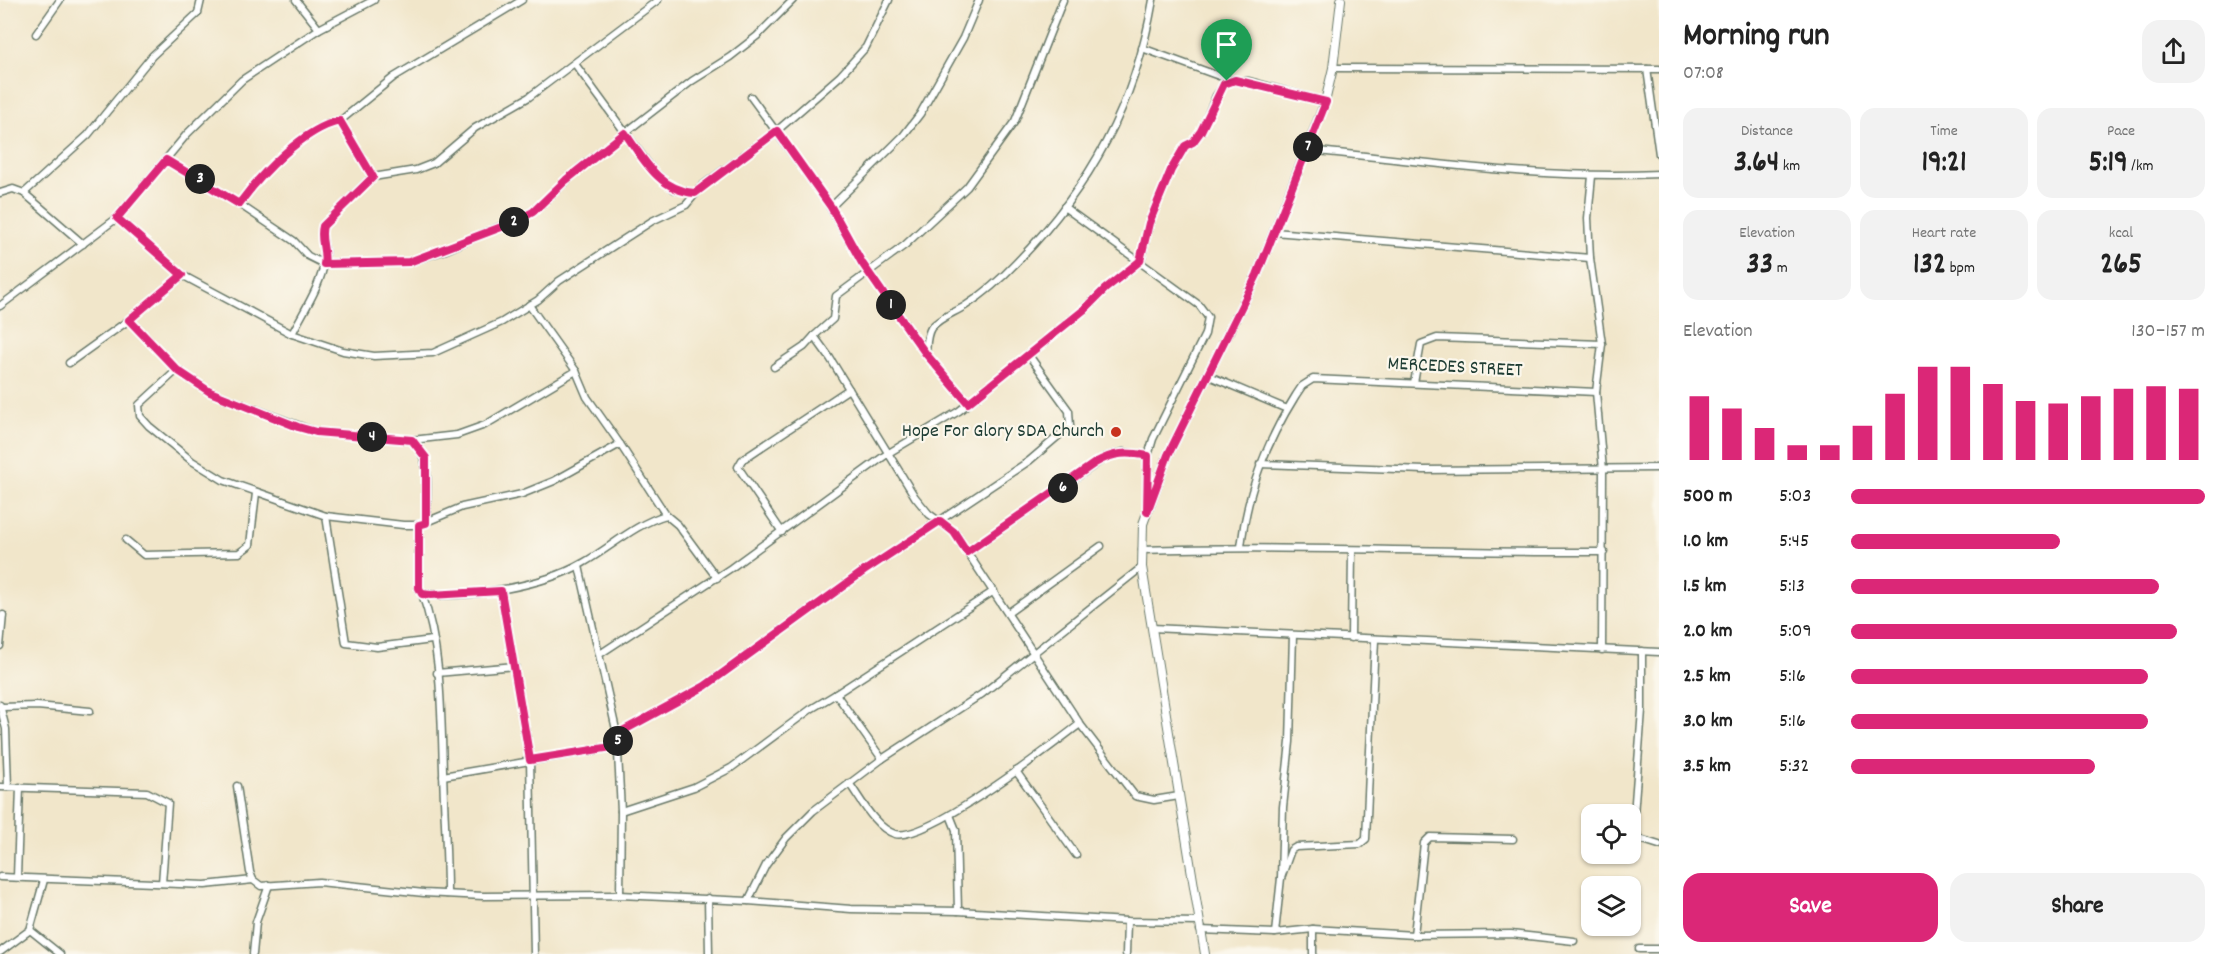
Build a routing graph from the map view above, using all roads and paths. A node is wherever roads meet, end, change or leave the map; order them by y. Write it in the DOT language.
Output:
graph roads {
  1 [pos="60,0"];
  2 [pos="201,0"];
  3 [pos="296,0"];
  4 [pos="374,0"];
  5 [pos="522,0"];
  6 [pos="658,0"];
  7 [pos="793,0"];
  8 [pos="889,0"];
  9 [pos="979,0"];
  10 [pos="1063,0"];
  11 [pos="1153,0"];
  12 [pos="1341,0"];
  13 [pos="319,29"];
  14 [pos="36,34"];
  15 [pos="1142,48"];
  16 [pos="574,64"];
  17 [pos="1333,68"];
  18 [pos="1647,69"];
  19 [pos="1659,69"];
  20 [pos="1230,80"];
  21 [pos="751,97"];
  22 [pos="1326,102"];
  23 [pos="340,121"];
  24 [pos="777,131"];
  25 [pos="625,133"];
  26 [pos="1307,150"];
  27 [pos="1659,154"];
  28 [pos="166,160"];
  29 [pos="1659,174"];
  30 [pos="1592,176"];
  31 [pos="373,177"];
  32 [pos="0,193"];
  33 [pos="24,193"];
  34 [pos="695,193"];
  35 [pos="239,204"];
  36 [pos="831,207"];
  37 [pos="1064,207"];
  38 [pos="117,218"];
  39 [pos="1274,232"];
  40 [pos="83,244"];
  41 [pos="1590,258"];
  42 [pos="1140,261"];
  43 [pos="324,264"];
  44 [pos="869,273"];
  45 [pos="182,275"];
  46 [pos="530,305"];
  47 [pos="0,306"];
  48 [pos="129,320"];
  49 [pos="292,333"];
  50 [pos="814,336"];
  51 [pos="1602,344"];
  52 [pos="926,354"];
  53 [pos="1028,354"];
  54 [pos="69,363"];
  55 [pos="774,367"];
  56 [pos="177,370"];
  57 [pos="576,371"];
  58 [pos="1208,375"];
  59 [pos="1414,382"];
  60 [pos="849,389"];
  61 [pos="1596,392"];
  62 [pos="968,403"];
  63 [pos="1287,409"];
  64 [pos="412,440"];
  65 [pos="620,444"];
  66 [pos="887,454"];
  67 [pos="1148,456"];
  68 [pos="1260,464"];
  69 [pos="1659,468"];
  70 [pos="1604,470"];
  71 [pos="256,493"];
  72 [pos="1147,512"];
  73 [pos="666,515"];
  74 [pos="326,516"];
  75 [pos="940,521"];
  76 [pos="422,524"];
  77 [pos="782,532"];
  78 [pos="126,540"];
  79 [pos="1101,546"];
  80 [pos="1241,547"];
  81 [pos="1142,550"];
  82 [pos="1352,551"];
  83 [pos="967,552"];
  84 [pos="1604,552"];
  85 [pos="579,566"];
  86 [pos="1142,567"];
  87 [pos="717,578"];
  88 [pos="501,591"];
  89 [pos="994,591"];
  90 [pos="422,594"];
  91 [pos="1008,613"];
  92 [pos="3,615"];
  93 [pos="1152,628"];
  94 [pos="1293,635"];
  95 [pos="1351,639"];
  96 [pos="432,640"];
  97 [pos="1375,640"];
  98 [pos="0,646"];
  99 [pos="1602,650"];
  100 [pos="1642,651"];
  101 [pos="1659,652"];
  102 [pos="1036,653"];
  103 [pos="600,654"];
  104 [pos="515,666"];
  105 [pos="437,673"];
  106 [pos="836,694"];
  107 [pos="1,706"];
  108 [pos="90,711"];
  109 [pos="1080,724"];
  110 [pos="617,734"];
  111 [pos="618,746"];
  112 [pos="882,759"];
  113 [pos="530,760"];
  114 [pos="1016,771"];
  115 [pos="443,776"];
  116 [pos="849,783"];
  117 [pos="237,786"];
  118 [pos="0,787"];
  119 [pos="8,787"];
  120 [pos="20,787"];
  121 [pos="1179,796"];
  122 [pos="621,812"];
  123 [pos="950,815"];
  124 [pos="1513,839"];
  125 [pos="1659,845"];
  126 [pos="1076,855"];
  127 [pos="17,877"];
  128 [pos="0,878"];
  129 [pos="1281,878"];
  130 [pos="44,880"];
  131 [pos="253,880"];
  132 [pos="162,883"];
  133 [pos="269,885"];
  134 [pos="447,894"];
  135 [pos="533,894"];
  136 [pos="620,895"];
  137 [pos="708,898"];
  138 [pos="748,901"];
  139 [pos="958,911"];
  140 [pos="1127,921"];
  141 [pos="1200,926"];
  142 [pos="1313,929"];
  143 [pos="30,930"];
  144 [pos="1275,933"];
  145 [pos="1414,935"];
  146 [pos="1574,941"];
  147 [pos="1639,949"];
  148 [pos="1659,949"];
  149 [pos="0,952"];
  150 [pos="60,954"];
  151 [pos="253,954"];
  152 [pos="534,954"];
  153 [pos="709,954"];
  154 [pos="1126,954"];
  155 [pos="1205,954"];
  156 [pos="1313,954"];
  1 -- 14 [label="street"];
  2 -- 33 [label="street"];
  3 -- 13 [label="street"];
  4 -- 13 [label="street"];
  5 -- 23 [label="street"];
  6 -- 16 [label="street"];
  7 -- 25 [label="street"];
  8 -- 24 [label="street"];
  9 -- 36 [label="street"];
  10 -- 44 [label="street"];
  11 -- 15 [label="street"];
  12 -- 17 [label="street"];
  13 -- 28 [label="street"];
  15 -- 20 [label="street"];
  15 -- 37 [label="street"];
  16 -- 25 [label="street"];
  16 -- 31 [label="street"];
  17 -- 18 [label="street"];
  17 -- 22 [label="street"];
  18 -- 19 [label="street"];
  18 -- 27 [label="street"];
  20 -- 22 [label="street"];
  20 -- 42 [label="street"];
  21 -- 24 [label="street"];
  22 -- 26 [label="street"];
  23 -- 31 [label="street"];
  23 -- 35 [label="street"];
  24 -- 34 [label="street"];
  24 -- 36 [label="street"];
  25 -- 34 [label="street"];
  25 -- 43 [label="street"];
  26 -- 30 [label="street"];
  26 -- 39 [label="street"];
  28 -- 35 [label="street"];
  28 -- 38 [label="street"];
  29 -- 30 [label="street"];
  30 -- 41 [label="street"];
  31 -- 43 [label="street"];
  32 -- 33 [label="street"];
  33 -- 40 [label="street"];
  34 -- 46 [label="street"];
  35 -- 43 [label="street"];
  36 -- 44 [label="street"];
  37 -- 42 [label="street"];
  37 -- 52 [label="street"];
  38 -- 40 [label="street"];
  38 -- 45 [label="street"];
  39 -- 41 [label="street"];
  39 -- 58 [label="street"];
  40 -- 47 [label="street"];
  41 -- 51 [label="street"];
  42 -- 53 [label="street"];
  42 -- 67 [label="street"];
  43 -- 49 [label="street"];
  44 -- 50 [label="street"];
  44 -- 52 [label="street"];
  45 -- 48 [label="street"];
  45 -- 49 [label="street"];
  46 -- 49 [label="street"];
  46 -- 57 [label="street"];
  48 -- 54 [label="street"];
  48 -- 56 [label="street"];
  50 -- 55 [label="street"];
  50 -- 60 [label="street"];
  51 -- 59 [label="street"];
  51 -- 61 [label="street"];
  52 -- 62 [label="street"];
  53 -- 62 [label="street"];
  53 -- 75 [label="street"];
  56 -- 64 [label="street"];
  56 -- 71 [label="street"];
  57 -- 64 [label="street"];
  57 -- 65 [label="street"];
  58 -- 63 [label="street"];
  58 -- 72 [label="street"];
  59 -- 61 [label="street, MERCEDES STREET"];
  59 -- 63 [label="street, MERCEDES STREET"];
  60 -- 66 [label="street"];
  60 -- 77 [label="street"];
  61 -- 70 [label="street"];
  62 -- 66 [label="street"];
  63 -- 68 [label="street"];
  64 -- 76 [label="street"];
  65 -- 73 [label="street"];
  65 -- 76 [label="street"];
  66 -- 75 [label="street"];
  66 -- 77 [label="street"];
  67 -- 72 [label="street"];
  67 -- 83 [label="street"];
  68 -- 70 [label="street"];
  68 -- 80 [label="street"];
  69 -- 70 [label="street"];
  70 -- 84 [label="street"];
  71 -- 74 [label="street"];
  71 -- 78 [label="street"];
  72 -- 81 [label="street"];
  73 -- 85 [label="street"];
  73 -- 87 [label="street"];
  74 -- 76 [label="street"];
  74 -- 96 [label="street"];
  75 -- 83 [label="street"];
  75 -- 110 [label="street"];
  76 -- 90 [label="street"];
  77 -- 87 [label="street"];
  79 -- 91 [label="street"];
  80 -- 81 [label="street"];
  80 -- 82 [label="street"];
  81 -- 86 [label="street"];
  82 -- 84 [label="street"];
  82 -- 95 [label="street"];
  83 -- 89 [label="street"];
  84 -- 99 [label="street"];
  85 -- 88 [label="street"];
  85 -- 103 [label="street"];
  86 -- 93 [label="street"];
  86 -- 102 [label="street"];
  87 -- 103 [label="street"];
  88 -- 90 [label="street"];
  88 -- 104 [label="street"];
  89 -- 91 [label="street"];
  89 -- 106 [label="street"];
  90 -- 96 [label="street"];
  91 -- 102 [label="street"];
  92 -- 98 [label="street"];
  93 -- 94 [label="street"];
  93 -- 121 [label="street"];
  94 -- 95 [label="street"];
  94 -- 129 [label="street"];
  95 -- 97 [label="street"];
  96 -- 105 [label="street"];
  97 -- 99 [label="street"];
  97 -- 129 [label="street"];
  99 -- 100 [label="street"];
  100 -- 101 [label="street"];
  100 -- 125 [label="street"];
  102 -- 109 [label="street"];
  102 -- 112 [label="street"];
  103 -- 110 [label="street"];
  104 -- 105 [label="street"];
  104 -- 113 [label="street"];
  105 -- 115 [label="street"];
  106 -- 112 [label="street"];
  106 -- 122 [label="street"];
  107 -- 108 [label="street"];
  107 -- 119 [label="street"];
  109 -- 114 [label="street"];
  109 -- 121 [label="street"];
  110 -- 111 [label="street"];
  111 -- 113 [label="street"];
  111 -- 122 [label="street"];
  112 -- 116 [label="street"];
  113 -- 115 [label="street"];
  113 -- 135 [label="street"];
  114 -- 123 [label="street"];
  114 -- 126 [label="street"];
  115 -- 134 [label="street"];
  116 -- 123 [label="street"];
  116 -- 138 [label="street"];
  117 -- 131 [label="street"];
  118 -- 119 [label="street"];
  119 -- 120 [label="street"];
  120 -- 127 [label="street"];
  120 -- 132 [label="street"];
  121 -- 141 [label="street"];
  122 -- 136 [label="street"];
  123 -- 139 [label="street"];
  124 -- 145 [label="street"];
  127 -- 128 [label="street"];
  127 -- 130 [label="street"];
  129 -- 144 [label="street"];
  130 -- 132 [label="street"];
  130 -- 143 [label="street"];
  131 -- 132 [label="street"];
  131 -- 133 [label="street"];
  133 -- 134 [label="street"];
  133 -- 151 [label="street"];
  134 -- 135 [label="street"];
  135 -- 136 [label="street"];
  135 -- 152 [label="street"];
  136 -- 137 [label="street"];
  137 -- 138 [label="street"];
  137 -- 153 [label="street"];
  138 -- 139 [label="street"];
  139 -- 140 [label="street"];
  140 -- 141 [label="street"];
  140 -- 154 [label="street"];
  141 -- 144 [label="street"];
  141 -- 155 [label="street"];
  142 -- 144 [label="street"];
  142 -- 145 [label="street"];
  142 -- 156 [label="street"];
  143 -- 149 [label="street"];
  143 -- 150 [label="street"];
  145 -- 146 [label="street"];
  147 -- 148 [label="street"];
}
